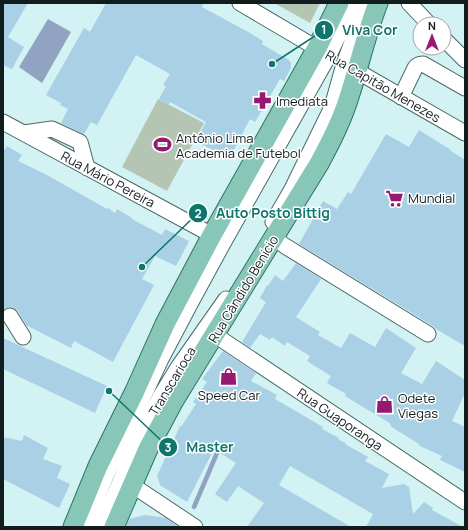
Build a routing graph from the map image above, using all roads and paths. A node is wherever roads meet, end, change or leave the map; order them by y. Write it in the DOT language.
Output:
graph roads {
  1 [pos="240,3"];
  2 [pos="339,3"];
  3 [pos="354,3"];
  4 [pos="366,3"];
  5 [pos="378,3"];
  6 [pos="409,3"];
  7 [pos="422,16"];
  8 [pos="452,47"];
  9 [pos="323,52"];
  10 [pos="465,60"];
  11 [pos="350,67"];
  12 [pos="465,88"];
  13 [pos="401,97"];
  14 [pos="3,122"];
  15 [pos="465,133"];
  16 [pos="212,235"];
  17 [pos="274,238"];
  18 [pos="10,316"];
  19 [pos="428,334"];
  20 [pos="215,335"];
  21 [pos="23,337"];
  22 [pos="132,485"];
  23 [pos="465,502"];
  24 [pos="72,527"];
  25 [pos="84,527"];
  26 [pos="100,527"];
  27 [pos="114,527"];
  28 [pos="195,527"];
  1 -- 9 [label="street, Rua Capitão Menezes"];
  2 -- 9 [label="main road"];
  3 -- 9 [label="street, Transcarioca"];
  4 -- 11 [label="street, Transcarioca"];
  5 -- 11 [label="main road, Rua Cândido Benício"];
  6 -- 7 [label="street"];
  8 -- 10 [label="street"];
  9 -- 11 [label="street, Rua Capitão Menezes"];
  9 -- 16 [label="main road"];
  9 -- 25 [label="street, Transcarioca"];
  11 -- 13 [label="street, Rua Capitão Menezes"];
  11 -- 17 [label="main road, Rua Cândido Benício"];
  11 -- 26 [label="street, Transcarioca"];
  12 -- 13 [label="street"];
  13 -- 15 [label="street, Rua Capitão Menezes"];
  14 -- 16 [label="street, Rua Mário Pereira"];
  16 -- 24 [label="main road"];
  17 -- 19 [label="street"];
  17 -- 20 [label="main road, Rua Cândido Benício"];
  18 -- 21 [label="street"];
  20 -- 22 [label="main road, Rua Cândido Benício"];
  20 -- 23 [label="street, Rua Guaporanga"];
  22 -- 27 [label="main road, Rua Cândido Benício"];
  22 -- 28 [label="street"];
}
